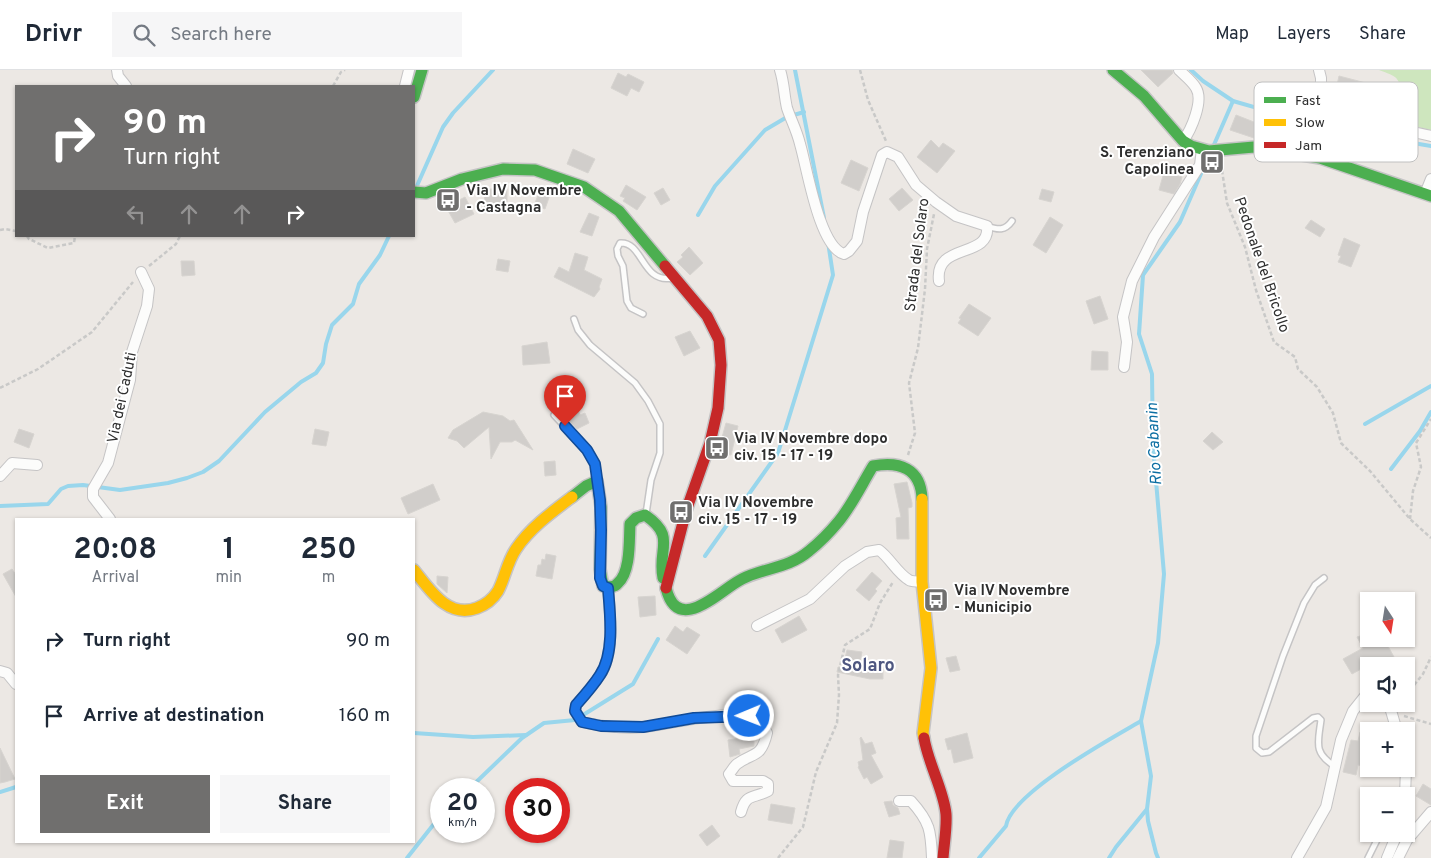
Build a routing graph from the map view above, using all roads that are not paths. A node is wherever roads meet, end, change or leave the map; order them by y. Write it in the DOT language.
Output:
graph roads {
  1 [pos="117,70"];
  2 [pos="409,70"];
  3 [pos="422,70"];
  4 [pos="780,70"];
  5 [pos="1113,70"];
  6 [pos="1179,70"];
  7 [pos="125,85"];
  8 [pos="406,85"];
  9 [pos="415,94"];
  10 [pos="1418,133"];
  11 [pos="1431,136"];
  12 [pos="1183,141"];
  13 [pos="1254,147"];
  14 [pos="1202,149"];
  15 [pos="1332,162"];
  16 [pos="1431,179"];
  17 [pos="418,192"];
  18 [pos="1428,195"];
  19 [pos="1012,221"];
  20 [pos="987,226"];
  21 [pos="141,272"];
  22 [pos="675,277"];
  23 [pos="939,281"];
  24 [pos="643,314"];
  25 [pos="574,319"];
  26 [pos="1124,366"];
  27 [pos="554,415"];
  28 [pos="37,465"];
  29 [pos="0,476"];
  30 [pos="597,481"];
  31 [pos="645,515"];
  32 [pos="109,518"];
  33 [pos="415,571"];
  34 [pos="1324,578"];
  35 [pos="922,582"];
  36 [pos="667,583"];
  37 [pos="608,588"];
  38 [pos="757,626"];
  39 [pos="0,671"];
  40 [pos="15,683"];
  41 [pos="1360,702"];
  42 [pos="1336,768"];
  43 [pos="899,801"];
  44 [pos="741,812"];
  45 [pos="1431,812"];
  46 [pos="1376,842"];
  47 [pos="1394,842"];
  48 [pos="932,858"];
  49 [pos="943,858"];
  50 [pos="1297,858"];
  51 [pos="1368,858"];
  52 [pos="1387,858"];
  53 [pos="1398,858"];
  1 -- 7 [label="street"];
  2 -- 8 [label="street"];
  3 -- 9 [label="main road"];
  4 -- 20 [label="street"];
  5 -- 12 [label="main road"];
  6 -- 12 [label="street"];
  10 -- 11 [label="street"];
  12 -- 14 [label="main road"];
  13 -- 14 [label="main road"];
  14 -- 26 [label="street"];
  15 -- 18 [label="main road"];
  16 -- 18 [label="street"];
  17 -- 22 [label="main road"];
  19 -- 20 [label="lane"];
  20 -- 23 [label="street"];
  21 -- 32 [label="street, Via dei Caduti"];
  22 -- 24 [label="lane"];
  22 -- 36 [label="main road"];
  25 -- 31 [label="lane"];
  27 -- 30 [label="lane"];
  28 -- 29 [label="street"];
  30 -- 33 [label="main road"];
  30 -- 37 [label="main road"];
  31 -- 36 [label="main road"];
  31 -- 37 [label="main road"];
  34 -- 42 [label="lane"];
  35 -- 36 [label="main road"];
  35 -- 38 [label="street"];
  35 -- 49 [label="main road"];
  37 -- 44 [label="street"];
  39 -- 40 [label="street"];
  41 -- 42 [label="street"];
  42 -- 50 [label="street"];
  43 -- 48 [label="street"];
  45 -- 53 [label="street"];
  46 -- 51 [label="lane"];
  47 -- 52 [label="street"];
}
